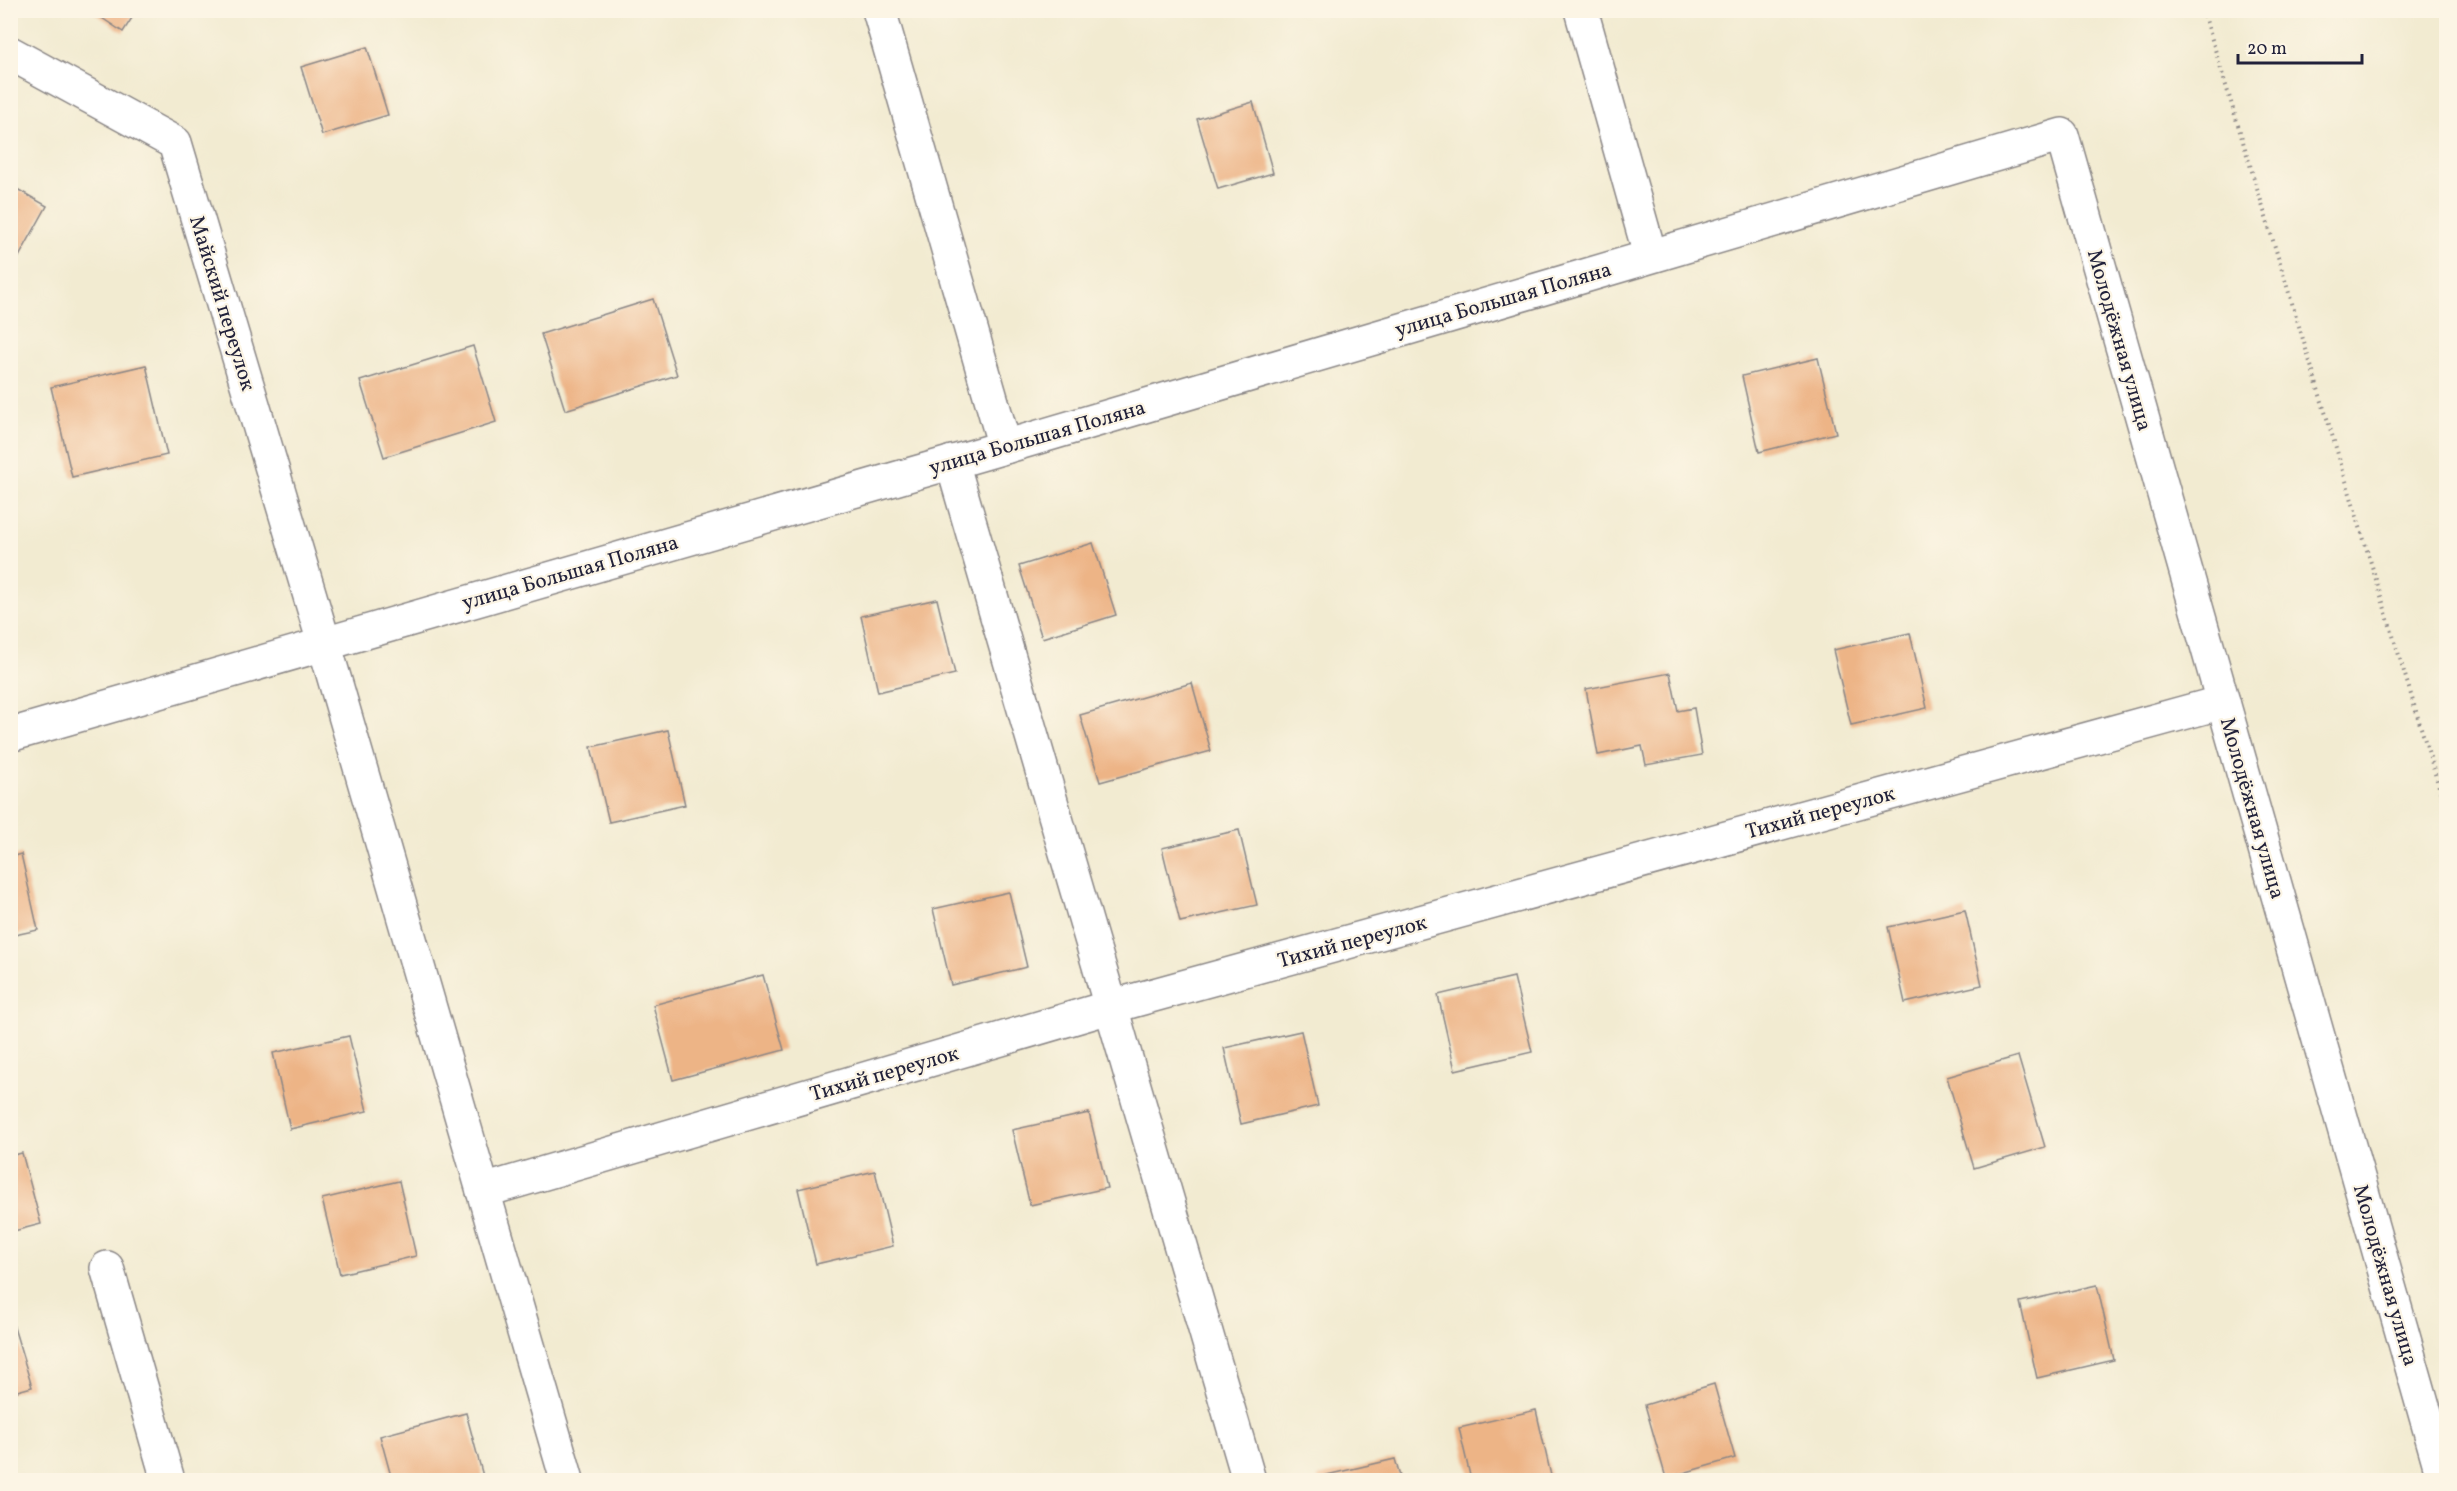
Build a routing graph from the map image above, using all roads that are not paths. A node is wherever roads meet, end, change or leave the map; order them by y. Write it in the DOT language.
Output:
graph roads {
  1 [pos="879,10"];
  2 [pos="1581,10"];
  3 [pos="10,53"];
  4 [pos="2062,135"];
  5 [pos="1650,255"];
  6 [pos="1005,447"];
  7 [pos="952,462"];
  8 [pos="324,643"];
  9 [pos="2223,702"];
  10 [pos="10,735"];
  11 [pos="1110,1007"];
  12 [pos="483,1191"];
  13 [pos="107,1268"];
  14 [pos="168,1480"];
  15 [pos="567,1480"];
  16 [pos="1249,1480"];
  17 [pos="2444,1480"];
  1 -- 6 [label="street"];
  2 -- 5 [label="street"];
  3 -- 8 [label="street, Майский переулок"];
  4 -- 5 [label="street, улица Большая Поляна"];
  4 -- 9 [label="street, Молодёжная улица"];
  5 -- 6 [label="street, улица Большая Поляна"];
  6 -- 7 [label="street, улица Большая Поляна"];
  7 -- 8 [label="street, улица Большая Поляна"];
  7 -- 11 [label="street"];
  8 -- 10 [label="street, улица Большая Поляна"];
  8 -- 12 [label="street, Майский переулок"];
  9 -- 11 [label="street, Тихий переулок"];
  9 -- 17 [label="street, Молодёжная улица"];
  11 -- 12 [label="street, Тихий переулок"];
  11 -- 16 [label="street"];
  12 -- 15 [label="street, Майский переулок"];
  13 -- 14 [label="street"];
}
